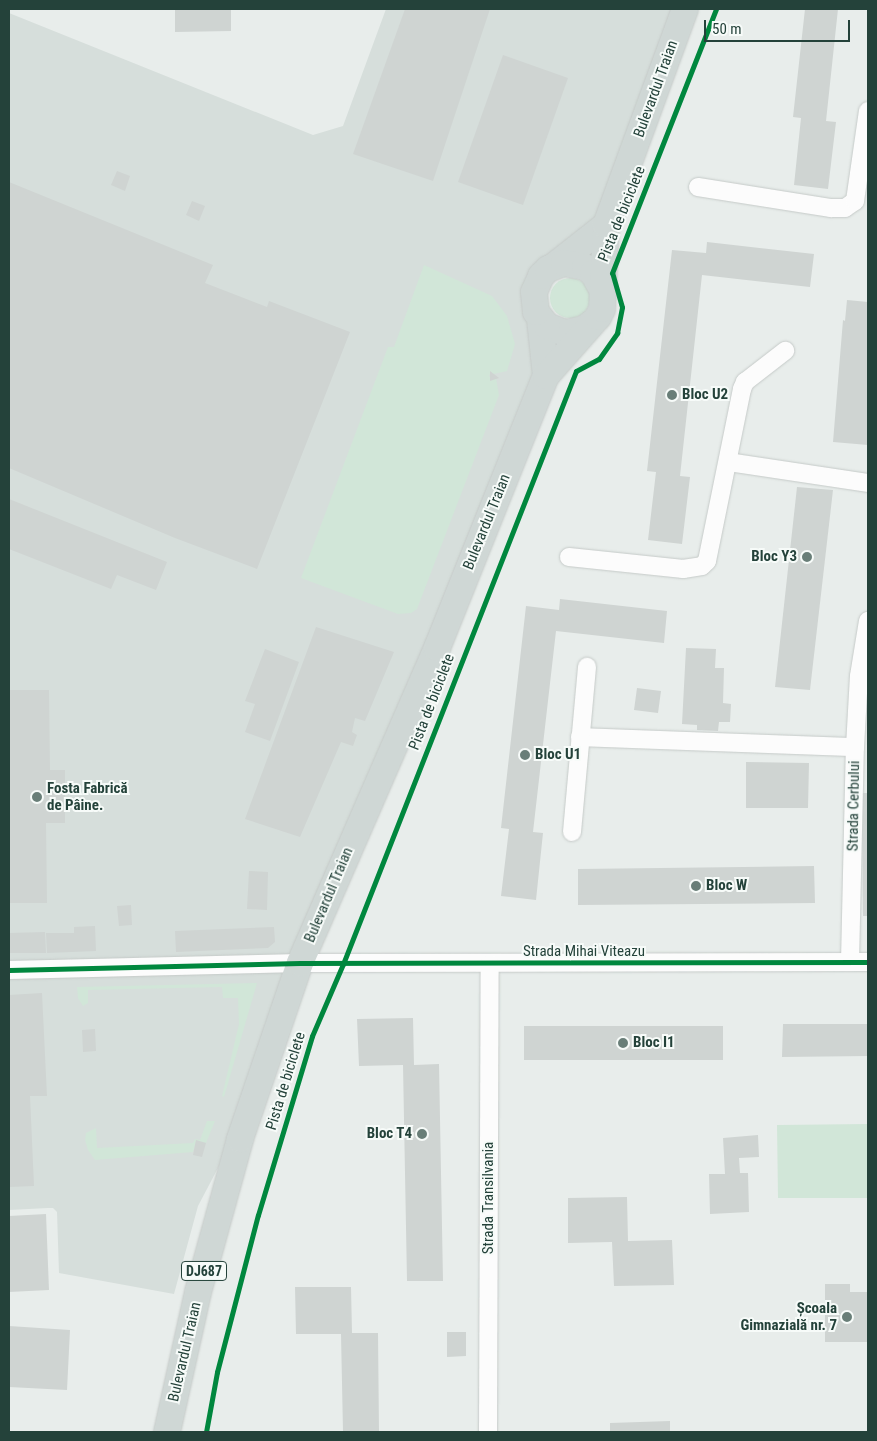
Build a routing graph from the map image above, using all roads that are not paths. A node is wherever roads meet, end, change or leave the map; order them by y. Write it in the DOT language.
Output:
graph roads {
  1 [pos="685,9"];
  2 [pos="868,111"];
  3 [pos="698,187"];
  4 [pos="606,225"];
  5 [pos="554,266"];
  6 [pos="603,291"];
  7 [pos="540,319"];
  8 [pos="592,323"];
  9 [pos="785,351"];
  10 [pos="546,376"];
  11 [pos="728,462"];
  12 [pos="868,483"];
  13 [pos="569,557"];
  14 [pos="868,620"];
  15 [pos="587,668"];
  16 [pos="580,737"];
  17 [pos="855,746"];
  18 [pos="572,832"];
  19 [pos="850,962"];
  20 [pos="868,962"];
  21 [pos="300,964"];
  22 [pos="490,964"];
  23 [pos="9,970"];
  24 [pos="167,1432"];
  25 [pos="488,1432"];
  1 -- 4 [label="main road, Bulevardul Traian / DJ687"];
  2 -- 3 [label="street"];
  4 -- 5 [label="main road, Bulevardul Traian / DJ687"];
  4 -- 6 [label="main road, Bulevardul Traian / DJ687"];
  5 -- 6 [label="main road"];
  5 -- 7 [label="main road, Bulevardul Traian / DJ687"];
  6 -- 8 [label="main road, Bulevardul Traian / DJ687"];
  7 -- 8 [label="main road"];
  7 -- 10 [label="main road, Bulevardul Traian / DJ687"];
  8 -- 10 [label="main road, Bulevardul Traian / DJ687"];
  9 -- 11 [label="street"];
  10 -- 21 [label="main road, Bulevardul Traian / DJ687"];
  11 -- 12 [label="street"];
  11 -- 13 [label="street"];
  14 -- 17 [label="street, Strada Cerbului"];
  15 -- 16 [label="street"];
  16 -- 17 [label="street"];
  16 -- 18 [label="street"];
  17 -- 19 [label="street, Strada Cerbului"];
  19 -- 20 [label="street, Strada Mihai Viteazu"];
  19 -- 22 [label="street, Strada Mihai Viteazu"];
  21 -- 22 [label="street, Strada Mihai Viteazu"];
  21 -- 23 [label="street, Strada Mihai Viteazu"];
  21 -- 24 [label="main road, Bulevardul Traian / DJ687"];
  22 -- 25 [label="street, Strada Transilvania"];
}
